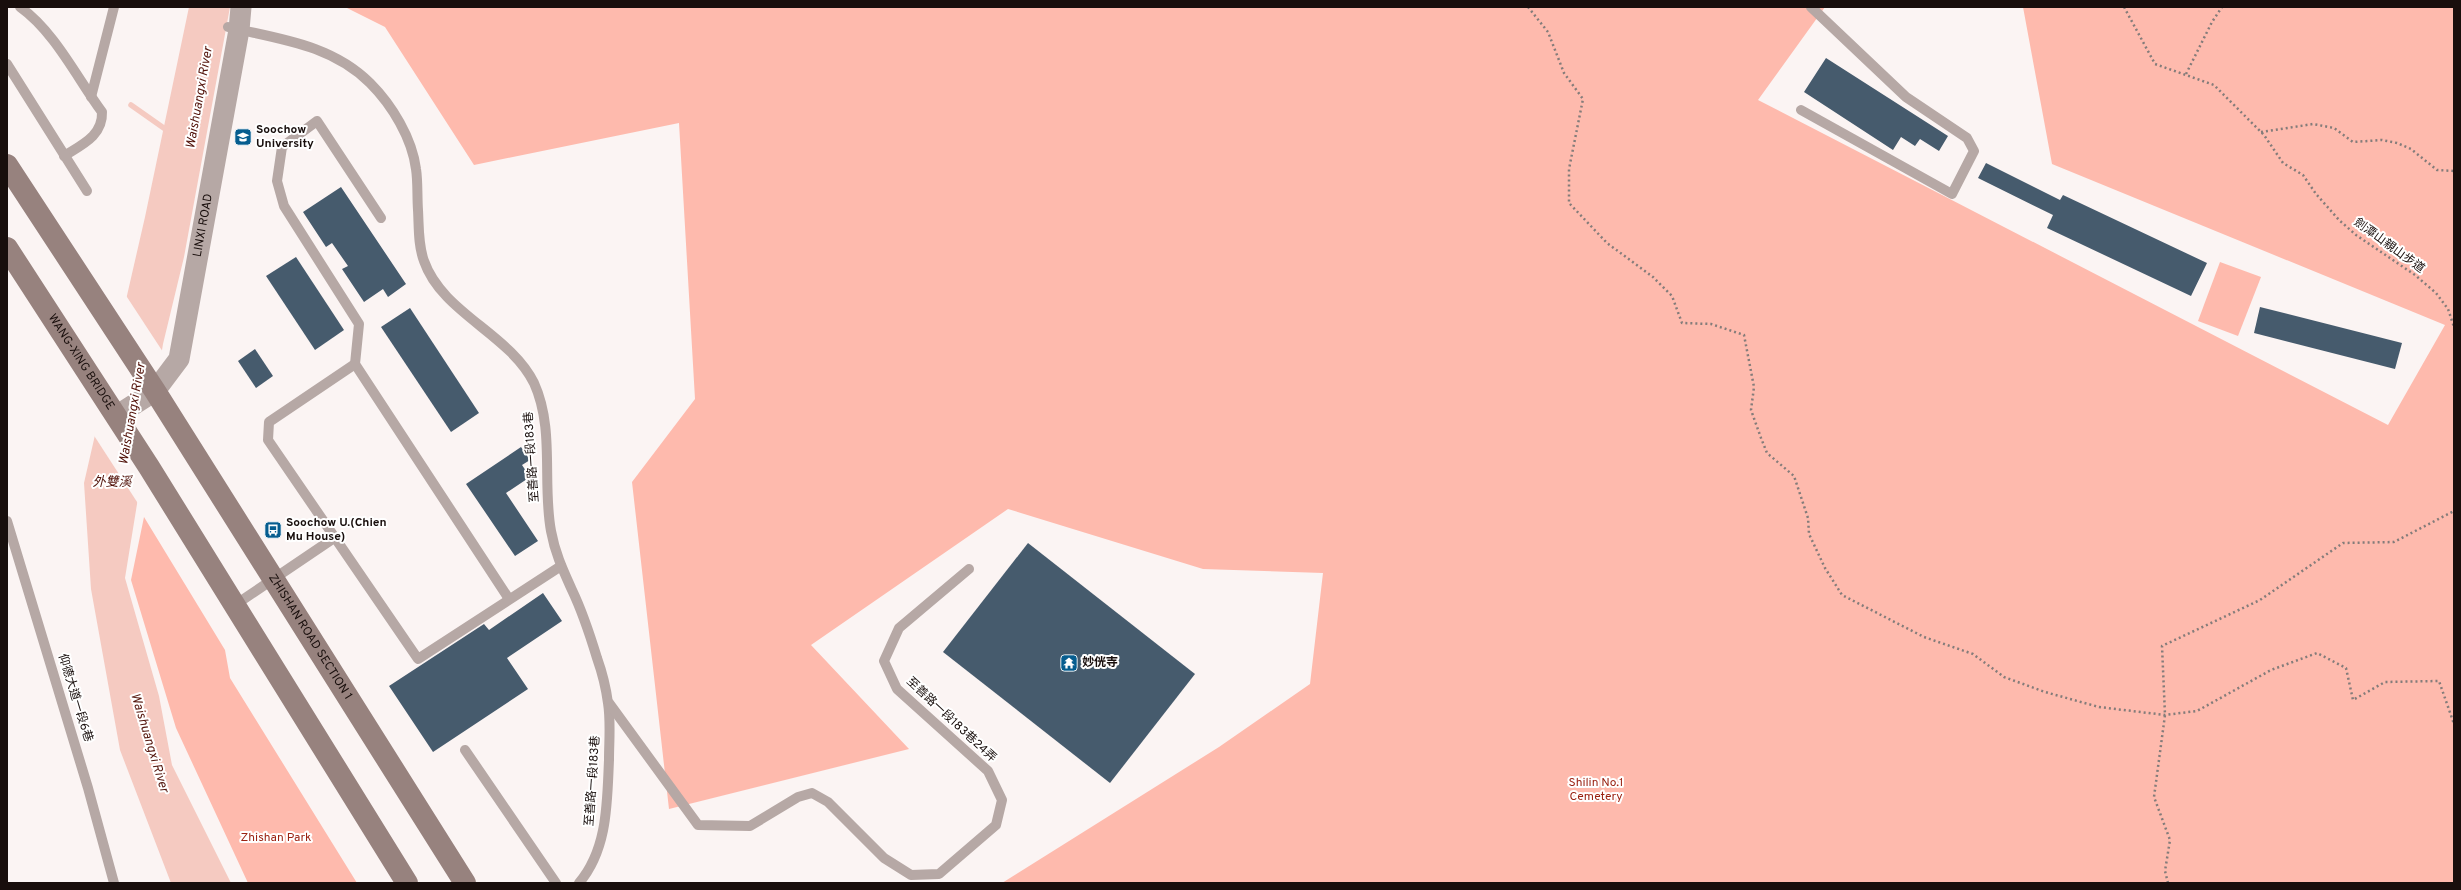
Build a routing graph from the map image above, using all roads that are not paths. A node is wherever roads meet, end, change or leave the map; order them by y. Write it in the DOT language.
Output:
graph roads {
  1 [pos="20,7"];
  2 [pos="114,7"];
  3 [pos="241,7"];
  4 [pos="1811,7"];
  5 [pos="233,29"];
  6 [pos="7,64"];
  7 [pos="91,97"];
  8 [pos="1801,110"];
  9 [pos="64,156"];
  10 [pos="7,165"];
  11 [pos="87,191"];
  12 [pos="382,218"];
  13 [pos="7,248"];
  14 [pos="355,364"];
  15 [pos="155,391"];
  16 [pos="116,416"];
  17 [pos="7,521"];
  18 [pos="334,538"];
  19 [pos="561,566"];
  20 [pos="969,569"];
  21 [pos="274,578"];
  22 [pos="509,599"];
  23 [pos="234,605"];
  24 [pos="609,703"];
  25 [pos="465,750"];
  26 [pos="114,883"];
  27 [pos="407,883"];
  28 [pos="465,883"];
  29 [pos="556,883"];
  30 [pos="579,883"];
  1 -- 7 [label="lane"];
  2 -- 7 [label="lane"];
  3 -- 5 [label="street, LINXI ROAD"];
  4 -- 8 [label="lane"];
  5 -- 15 [label="street, LINXI ROAD"];
  5 -- 19 [label="lane, 至善路一段183巷"];
  6 -- 9 [label="lane"];
  7 -- 9 [label="lane"];
  9 -- 11 [label="lane"];
  10 -- 15 [label="main road"];
  12 -- 14 [label="lane"];
  13 -- 16 [label="main road, WANG-XING BRIDGE"];
  14 -- 18 [label="lane"];
  14 -- 22 [label="lane"];
  15 -- 16 [label="street, LINXI ROAD"];
  15 -- 21 [label="main road, ZHISHAN ROAD SECTION 1"];
  16 -- 23 [label="main road, WANG-XING BRIDGE"];
  17 -- 26 [label="lane, 仰德大道一段6巷"];
  18 -- 21 [label="lane"];
  18 -- 22 [label="lane"];
  19 -- 22 [label="lane"];
  19 -- 24 [label="lane, 至善路一段183巷"];
  20 -- 24 [label="lane, 至善路一段183巷24弄"];
  21 -- 23 [label="lane"];
  21 -- 28 [label="main road, ZHISHAN ROAD SECTION 1"];
  23 -- 27 [label="main road"];
  24 -- 30 [label="lane, 至善路一段183巷"];
  25 -- 29 [label="lane"];
}
